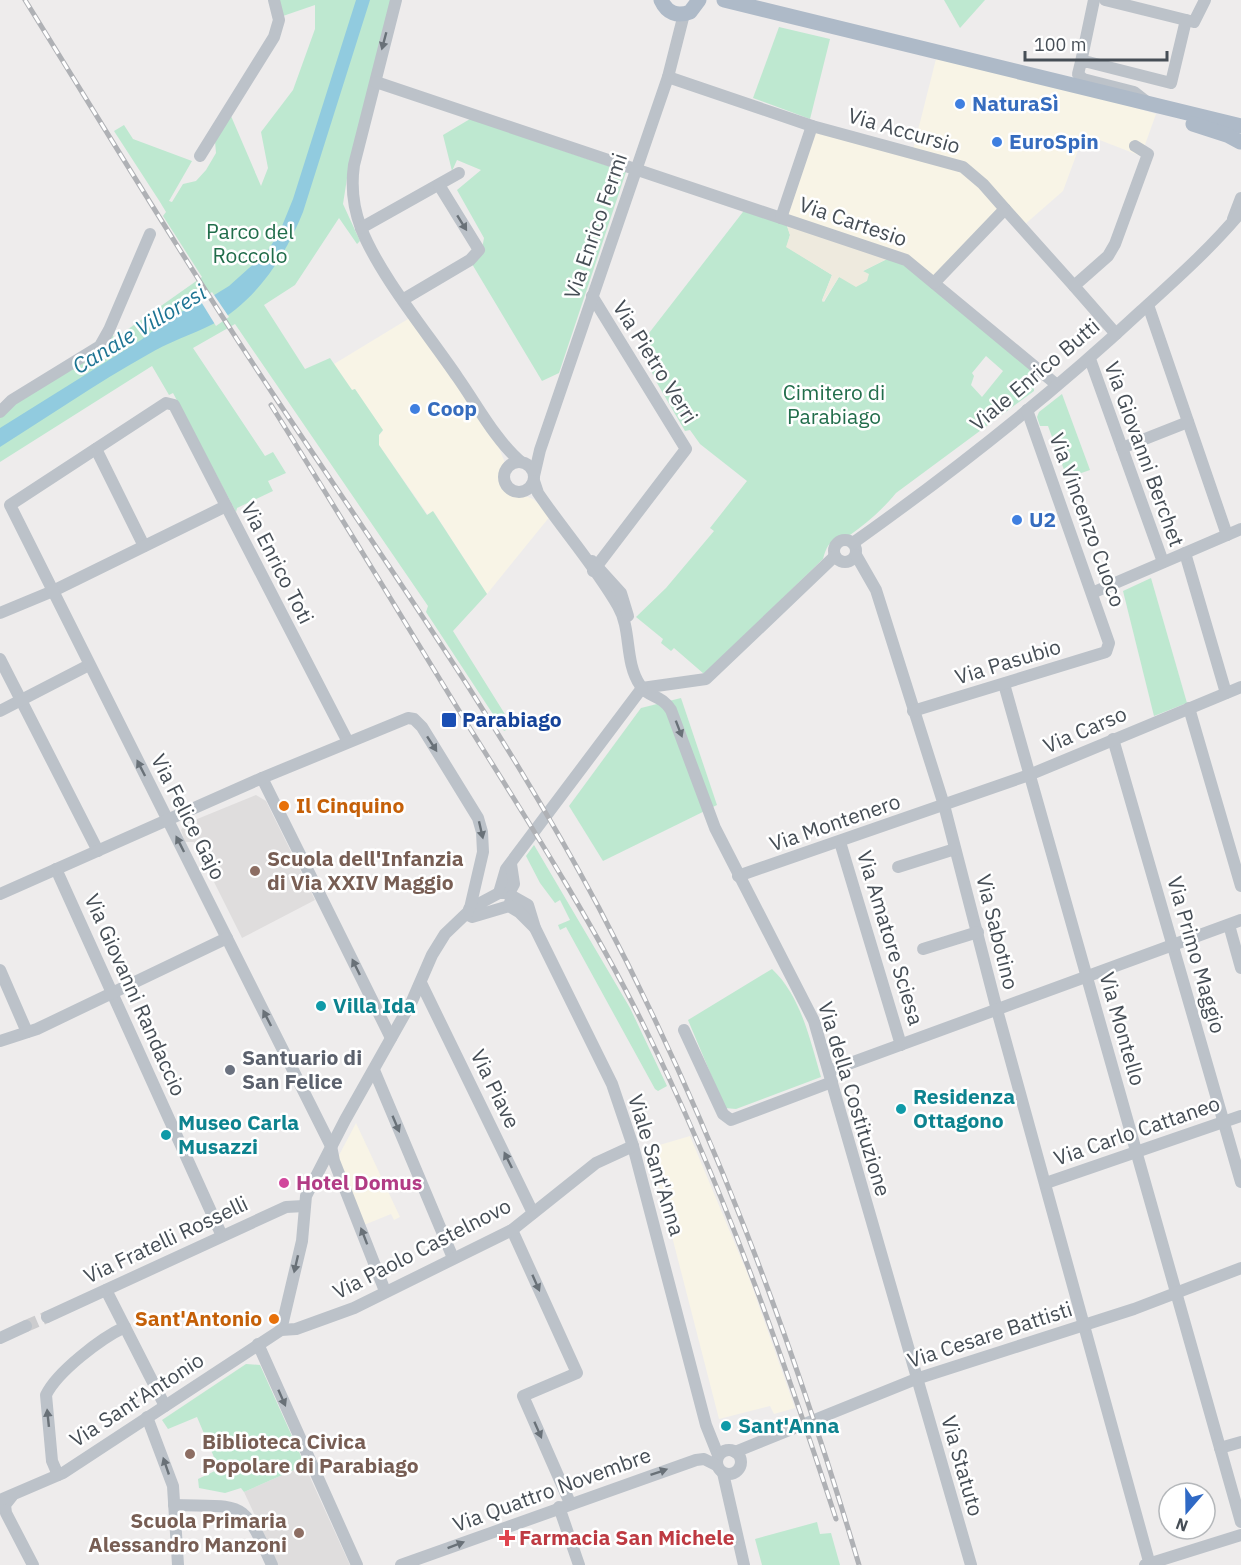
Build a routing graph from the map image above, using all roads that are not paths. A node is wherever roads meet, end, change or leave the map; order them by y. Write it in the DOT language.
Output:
graph roads {
  1 [pos="274,0"];
  2 [pos="396,0"];
  3 [pos="662,0"];
  4 [pos="718,0"];
  5 [pos="723,0"];
  6 [pos="762,0"];
  7 [pos="767,0"];
  8 [pos="1094,0"];
  9 [pos="1105,0"];
  10 [pos="1205,0"];
  11 [pos="698,2"];
  12 [pos="744,6"];
  13 [pos="684,14"];
  14 [pos="777,15"];
  15 [pos="1190,21"];
  16 [pos="1081,62"];
  17 [pos="668,77"];
  18 [pos="376,82"];
  19 [pos="1067,85"];
  20 [pos="1152,105"];
  21 [pos="812,126"];
  22 [pos="1241,126"];
  23 [pos="1241,134"];
  24 [pos="1241,144"];
  25 [pos="1135,146"];
  26 [pos="200,156"];
  27 [pos="637,169"];
  28 [pos="459,173"];
  29 [pos="439,185"];
  30 [pos="1241,198"];
  31 [pos="1005,209"];
  32 [pos="1241,212"];
  33 [pos="781,218"];
  34 [pos="1231,224"];
  35 [pos="361,228"];
  36 [pos="150,234"];
  37 [pos="934,283"];
  38 [pos="1074,286"];
  39 [pos="592,296"];
  40 [pos="404,299"];
  41 [pos="1148,304"];
  42 [pos="1116,334"];
  43 [pos="1089,359"];
  44 [pos="1057,385"];
  45 [pos="1027,410"];
  46 [pos="0,412"];
  47 [pos="1188,422"];
  48 [pos="491,425"];
  49 [pos="1122,448"];
  50 [pos="96,450"];
  51 [pos="540,450"];
  52 [pos="522,463"];
  53 [pos="506,470"];
  54 [pos="534,478"];
  55 [pos="521,492"];
  56 [pos="226,506"];
  57 [pos="551,512"];
  58 [pos="1241,529"];
  59 [pos="1227,534"];
  60 [pos="144,546"];
  61 [pos="854,549"];
  62 [pos="1185,553"];
  63 [pos="835,556"];
  64 [pos="1163,562"];
  65 [pos="594,568"];
  66 [pos="53,591"];
  67 [pos="1092,593"];
  68 [pos="0,613"];
  69 [pos="1109,643"];
  70 [pos="0,659"];
  71 [pos="89,665"];
  72 [pos="1004,684"];
  73 [pos="1241,687"];
  74 [pos="642,688"];
  75 [pos="1226,693"];
  76 [pos="21,700"];
  77 [pos="1189,708"];
  78 [pos="0,711"];
  79 [pos="913,711"];
  80 [pos="1113,739"];
  81 [pos="348,742"];
  82 [pos="1029,775"];
  83 [pos="262,778"];
  84 [pos="944,806"];
  85 [pos="168,820"];
  86 [pos="840,842"];
  87 [pos="955,849"];
  88 [pos="98,851"];
  89 [pos="898,867"];
  90 [pos="56,869"];
  91 [pos="738,876"];
  92 [pos="1241,886"];
  93 [pos="0,894"];
  94 [pos="507,897"];
  95 [pos="470,912"];
  96 [pos="1235,922"];
  97 [pos="978,932"];
  98 [pos="227,938"];
  99 [pos="1173,945"];
  100 [pos="923,949"];
  101 [pos="1241,968"];
  102 [pos="0,970"];
  103 [pos="1087,977"];
  104 [pos="421,983"];
  105 [pos="113,993"];
  106 [pos="997,1010"];
  107 [pos="684,1030"];
  108 [pos="27,1032"];
  109 [pos="391,1038"];
  110 [pos="0,1041"];
  111 [pos="901,1045"];
  112 [pos="374,1070"];
  113 [pos="830,1077"];
  114 [pos="1241,1116"];
  115 [pos="1224,1122"];
  116 [pos="331,1146"];
  117 [pos="633,1146"];
  118 [pos="1136,1151"];
  119 [pos="1241,1182"];
  120 [pos="1046,1183"];
  121 [pos="304,1206"];
  122 [pos="533,1213"];
  123 [pos="512,1230"];
  124 [pos="222,1236"];
  125 [pos="453,1258"];
  126 [pos="1240,1273"];
  127 [pos="106,1290"];
  128 [pos="386,1291"];
  129 [pos="1176,1294"];
  130 [pos="47,1317"];
  131 [pos="1085,1325"];
  132 [pos="26,1326"];
  133 [pos="125,1327"];
  134 [pos="281,1330"];
  135 [pos="0,1338"];
  136 [pos="258,1344"];
  137 [pos="916,1379"];
  138 [pos="165,1406"];
  139 [pos="147,1417"];
  140 [pos="706,1425"];
  141 [pos="1241,1442"];
  142 [pos="1220,1448"];
  143 [pos="736,1459"];
  144 [pos="719,1464"];
  145 [pos="58,1475"];
  146 [pos="6,1498"];
  147 [pos="730,1499"];
  148 [pos="174,1505"];
  149 [pos="564,1505"];
  150 [pos="0,1521"];
  151 [pos="1241,1521"];
  152 [pos="1241,1535"];
  153 [pos="432,1560"];
  154 [pos="29,1561"];
  155 [pos="1148,1564"];
  156 [pos="178,1565"];
  157 [pos="272,1565"];
  158 [pos="357,1565"];
  159 [pos="401,1565"];
  160 [pos="579,1565"];
  161 [pos="744,1565"];
  162 [pos="971,1565"];
  1 -- 26 [label="street"];
  2 -- 18 [label="street, one-way"];
  3 -- 13 [label="main road"];
  4 -- 11 [label="main road"];
  5 -- 12 [label="main road"];
  6 -- 12 [label="street"];
  7 -- 14 [label="street"];
  8 -- 16 [label="street"];
  9 -- 15 [label="street"];
  10 -- 15 [label="street"];
  11 -- 13 [label="main road"];
  12 -- 14 [label="main road"];
  13 -- 17 [label="street, Via Enrico Fermi"];
  14 -- 19 [label="main road"];
  15 -- 16 [label="street"];
  16 -- 20 [label="street"];
  17 -- 21 [label="street, Via Accursio"];
  17 -- 27 [label="street, Via Enrico Fermi"];
  18 -- 27 [label="street, Via Cartesio"];
  18 -- 35 [label="street"];
  19 -- 20 [label="main road"];
  19 -- 24 [label="main road"];
  20 -- 22 [label="main road"];
  21 -- 31 [label="street, Via Accursio"];
  21 -- 33 [label="street"];
  23 -- 24 [label="main road"];
  25 -- 38 [label="street"];
  27 -- 33 [label="street, Via Cartesio"];
  27 -- 39 [label="street, Via Enrico Fermi"];
  28 -- 29 [label="street"];
  29 -- 35 [label="street"];
  29 -- 40 [label="street, one-way"];
  30 -- 34 [label="street"];
  31 -- 37 [label="street"];
  31 -- 38 [label="street, Via Accursio"];
  32 -- 34 [label="street, Viale Enrico Butti"];
  33 -- 37 [label="street, Via Cartesio"];
  34 -- 41 [label="street, Viale Enrico Butti"];
  35 -- 40 [label="street"];
  36 -- 46 [label="street"];
  37 -- 44 [label="street, Via Cartesio"];
  38 -- 42 [label="street, Via Accursio"];
  39 -- 51 [label="street, Via Enrico Fermi"];
  39 -- 65 [label="street, Via Pietro Verri"];
  40 -- 48 [label="street"];
  41 -- 42 [label="street, Viale Enrico Butti"];
  41 -- 47 [label="street"];
  42 -- 43 [label="street, Viale Enrico Butti"];
  43 -- 44 [label="street, Viale Enrico Butti"];
  43 -- 49 [label="street, Via Giovanni Berchet"];
  44 -- 45 [label="street, Viale Enrico Butti"];
  45 -- 61 [label="street, Viale Enrico Butti"];
  45 -- 67 [label="street, Via Vincenzo Cuoco"];
  47 -- 49 [label="street"];
  47 -- 59 [label="street"];
  48 -- 52 [label="street"];
  48 -- 53 [label="street"];
  49 -- 64 [label="street, Via Giovanni Berchet"];
  50 -- 56 [label="street, Via Enrico Toti"];
  50 -- 60 [label="street"];
  50 -- 66 [label="street, Via Felice Gajo"];
  51 -- 52 [label="street"];
  51 -- 54 [label="street, Via Enrico Fermi"];
  52 -- 53 [label="street"];
  52 -- 54 [label="street"];
  53 -- 55 [label="street"];
  54 -- 55 [label="street"];
  54 -- 57 [label="street"];
  55 -- 57 [label="street"];
  56 -- 60 [label="street"];
  56 -- 81 [label="street, Via Enrico Toti"];
  57 -- 65 [label="street"];
  58 -- 59 [label="street"];
  59 -- 62 [label="street"];
  60 -- 66 [label="street"];
  61 -- 63 [label="street"];
  61 -- 63 [label="street, Viale Enrico Butti"];
  61 -- 79 [label="street, Via Sabotino"];
  62 -- 64 [label="street"];
  62 -- 75 [label="street"];
  63 -- 74 [label="street"];
  64 -- 67 [label="street"];
  65 -- 74 [label="street"];
  66 -- 68 [label="street"];
  66 -- 71 [label="street, Via Felice Gajo"];
  67 -- 69 [label="street, Via Vincenzo Cuoco"];
  69 -- 72 [label="street, Via Pasubio"];
  70 -- 76 [label="street"];
  71 -- 76 [label="street"];
  85 -- 71 [label="street, Via Felice Gajo, one-way"];
  72 -- 79 [label="street, Via Pasubio"];
  72 -- 82 [label="street, Via Montello"];
  73 -- 75 [label="street, Via Carso"];
  74 -- 91 [label="street, Via della Costituzione, one-way"];
  74 -- 94 [label="street"];
  75 -- 77 [label="street, Via Carso"];
  76 -- 78 [label="street"];
  76 -- 88 [label="street"];
  77 -- 80 [label="street, Via Carso"];
  77 -- 92 [label="street"];
  79 -- 84 [label="street, Via Sabotino"];
  80 -- 82 [label="street, Via Carso"];
  80 -- 99 [label="street, Via Primo Maggio"];
  81 -- 83 [label="street"];
  81 -- 95 [label="street, one-way"];
  82 -- 84 [label="street, Via Carso"];
  82 -- 103 [label="street, Via Montello"];
  83 -- 85 [label="street"];
  109 -- 83 [label="street, one-way"];
  84 -- 86 [label="street, Via Montenero"];
  84 -- 87 [label="street, Via Sabotino"];
  85 -- 88 [label="street"];
  98 -- 85 [label="street, Via Felice Gajo, one-way"];
  86 -- 91 [label="street, Via Montenero"];
  86 -- 111 [label="street, Via Amatore Sciesa"];
  87 -- 89 [label="street"];
  87 -- 97 [label="street, Via Sabotino"];
  88 -- 90 [label="street"];
  90 -- 93 [label="street"];
  90 -- 105 [label="street, Via Giovanni Randaccio"];
  91 -- 113 [label="street, Via della Costituzione"];
  94 -- 95 [label="street"];
  94 -- 117 [label="street, Viale Sant'Anna"];
  95 -- 104 [label="street"];
  96 -- 99 [label="street"];
  96 -- 101 [label="street"];
  97 -- 100 [label="street"];
  97 -- 106 [label="street, Via Sabotino"];
  98 -- 105 [label="street"];
  116 -- 98 [label="street, Via Felice Gajo, one-way"];
  99 -- 103 [label="street"];
  99 -- 115 [label="street, Via Primo Maggio"];
  102 -- 108 [label="street"];
  103 -- 106 [label="street"];
  103 -- 118 [label="street, Via Montello"];
  104 -- 109 [label="street"];
  122 -- 104 [label="street, Via Piave, one-way"];
  105 -- 108 [label="street"];
  105 -- 124 [label="street, Via Giovanni Randaccio"];
  106 -- 111 [label="street"];
  106 -- 120 [label="street, Via Sabotino"];
  107 -- 113 [label="street"];
  108 -- 110 [label="street"];
  109 -- 112 [label="street"];
  111 -- 113 [label="street"];
  112 -- 116 [label="street"];
  112 -- 125 [label="street, one-way"];
  113 -- 137 [label="street, Via della Costituzione"];
  114 -- 115 [label="street, Via Carlo Cattaneo"];
  115 -- 118 [label="street, Via Carlo Cattaneo"];
  115 -- 119 [label="street, Via Primo Maggio"];
  116 -- 121 [label="street"];
  128 -- 116 [label="street, Via Felice Gajo, one-way"];
  117 -- 122 [label="street, Via Paolo Castelnovo"];
  117 -- 140 [label="street, Viale Sant'Anna"];
  118 -- 120 [label="street, Via Carlo Cattaneo"];
  118 -- 129 [label="street, Via Montello"];
  120 -- 131 [label="street, Via Sabotino"];
  121 -- 124 [label="street, Via Fratelli Rosselli"];
  121 -- 134 [label="street, one-way"];
  122 -- 123 [label="street, Via Paolo Castelnovo"];
  123 -- 125 [label="street, Via Paolo Castelnovo"];
  123 -- 149 [label="street, one-way"];
  124 -- 127 [label="street, Via Fratelli Rosselli"];
  125 -- 128 [label="street, Via Paolo Castelnovo"];
  126 -- 129 [label="street, Via Cesare Battisti"];
  127 -- 130 [label="street, Via Fratelli Rosselli"];
  127 -- 133 [label="street"];
  128 -- 134 [label="street, Via Paolo Castelnovo"];
  129 -- 131 [label="street, Via Cesare Battisti"];
  129 -- 142 [label="street, Via Montello"];
  131 -- 137 [label="street, Via Cesare Battisti"];
  131 -- 155 [label="street, Via Sabotino"];
  132 -- 135 [label="street"];
  133 -- 138 [label="street"];
  145 -- 133 [label="street, one-way"];
  134 -- 136 [label="street, Via Sant'Antonio"];
  136 -- 138 [label="street, Via Sant'Antonio"];
  136 -- 158 [label="street, one-way"];
  137 -- 143 [label="street, Via Cesare Battisti"];
  137 -- 162 [label="street, Via Statuto"];
  138 -- 139 [label="street, Via Sant'Antonio"];
  139 -- 145 [label="street, Via Sant'Antonio"];
  148 -- 139 [label="street, one-way"];
  140 -- 143 [label="street, Viale Sant'Anna"];
  140 -- 144 [label="street, Viale Sant'Anna"];
  141 -- 142 [label="street"];
  142 -- 151 [label="street, Via Montello"];
  143 -- 144 [label="street, Via Quattro Novembre"];
  143 -- 144 [label="street, Via Cesare Battisti"];
  143 -- 147 [label="street"];
  144 -- 147 [label="street, Viale Sant'Anna"];
  149 -- 144 [label="street, Via Quattro Novembre, one-way"];
  145 -- 146 [label="street, Via Sant'Antonio"];
  146 -- 154 [label="street"];
  147 -- 161 [label="street, Viale Sant'Anna"];
  148 -- 156 [label="street"];
  148 -- 157 [label="street"];
  153 -- 149 [label="street, Via Quattro Novembre, one-way"];
  149 -- 160 [label="street"];
  150 -- 154 [label="street"];
  152 -- 155 [label="street"];
  153 -- 159 [label="street, Via Quattro Novembre"];
}
